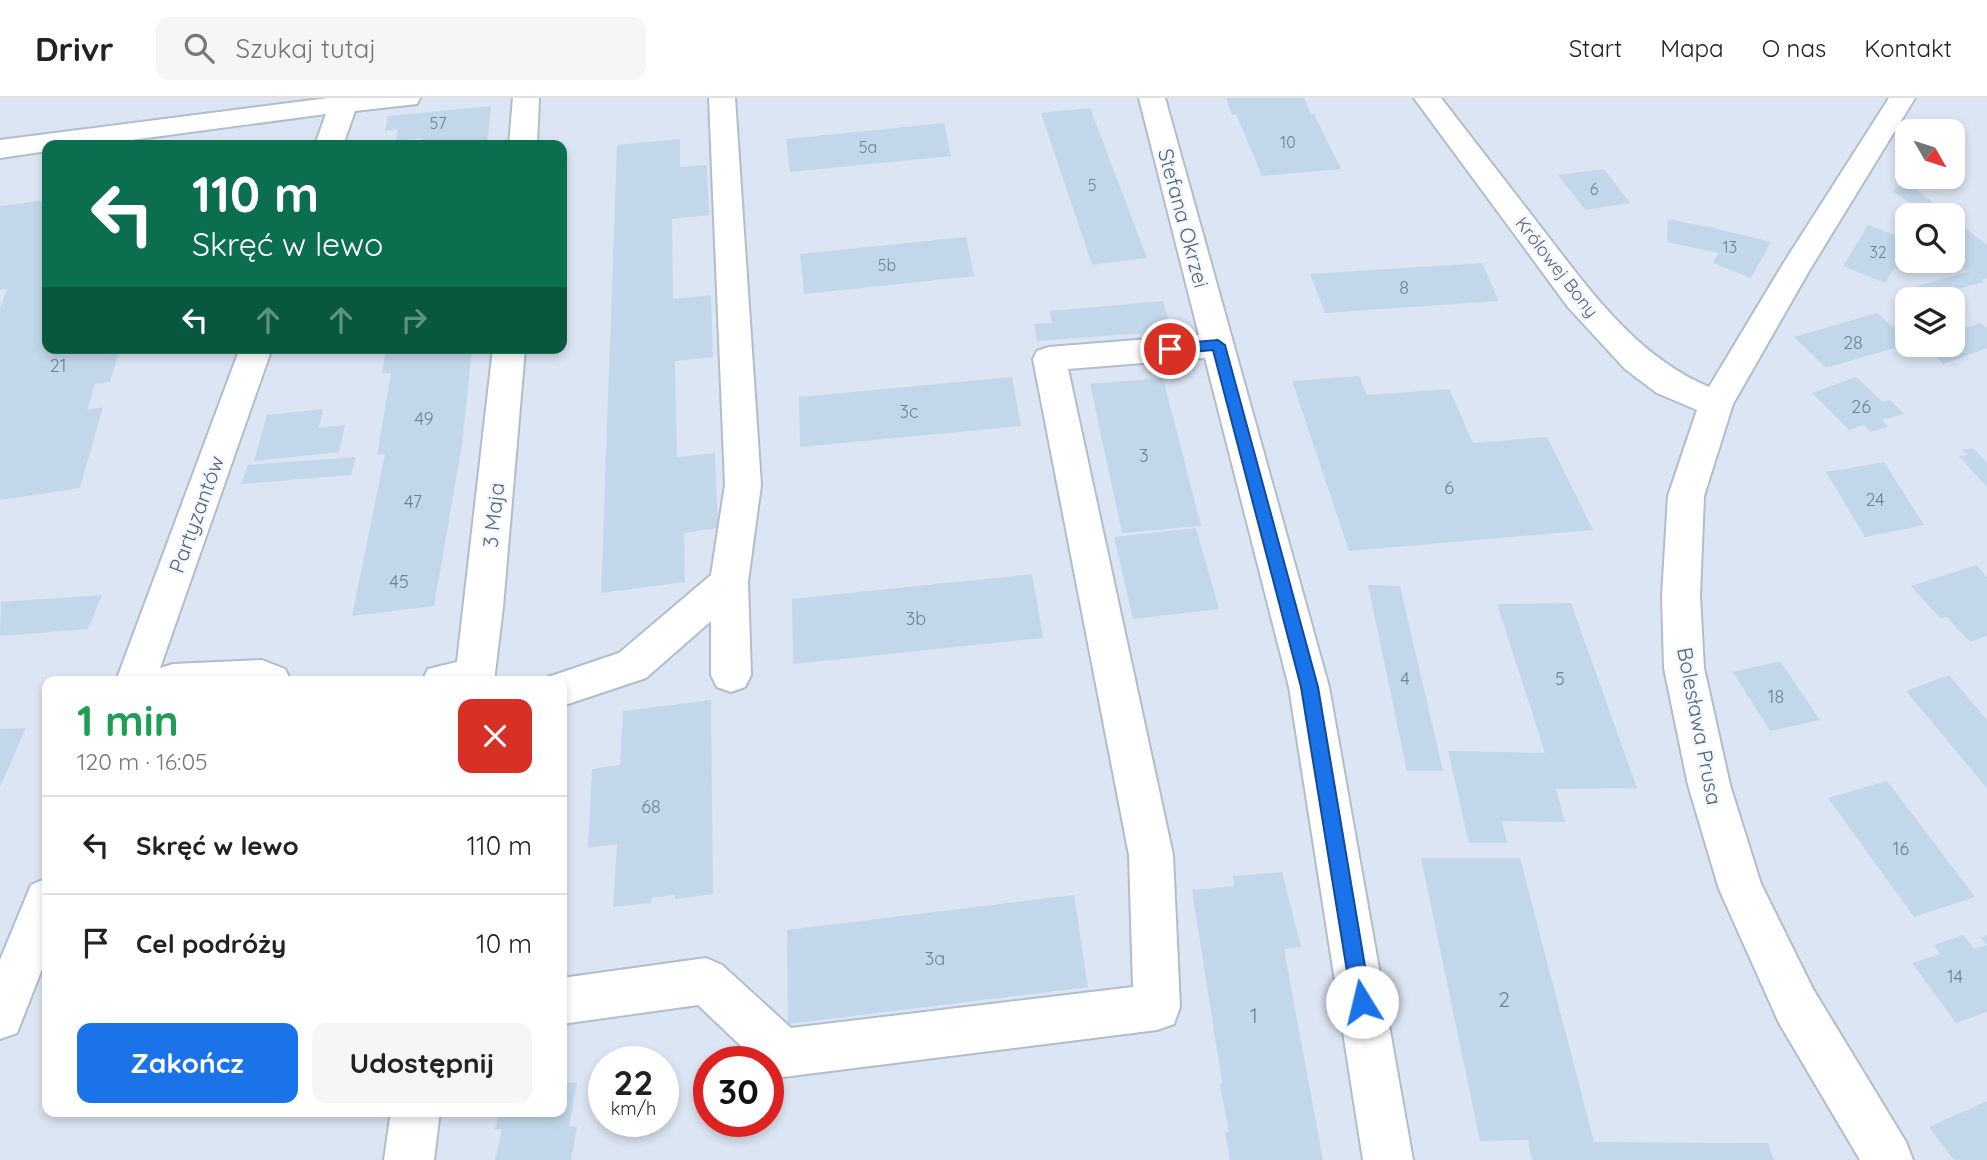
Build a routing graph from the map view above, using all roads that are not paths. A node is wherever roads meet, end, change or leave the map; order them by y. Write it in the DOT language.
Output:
graph roads {
  1 [pos="407,98"];
  2 [pos="526,98"];
  3 [pos="722,98"];
  4 [pos="1152,98"];
  5 [pos="1427,98"];
  6 [pos="1902,98"];
  7 [pos="345,101"];
  8 [pos="65,140"];
  9 [pos="331,140"];
  10 [pos="523,140"];
  11 [pos="42,143"];
  12 [pos="0,149"];
  13 [pos="1218,345"];
  14 [pos="254,354"];
  15 [pos="508,354"];
  16 [pos="1716,404"];
  17 [pos="729,582"];
  18 [pos="731,675"];
  19 [pos="138,676"];
  20 [pos="464,676"];
  21 [pos="567,687"];
  22 [pos="42,912"];
  23 [pos="567,1000"];
  24 [pos="0,1016"];
  25 [pos="415,1117"];
  26 [pos="410,1160"];
  27 [pos="1388,1160"];
  28 [pos="1888,1160"];
  1 -- 7 [label="street"];
  2 -- 10 [label="street"];
  3 -- 17 [label="street"];
  4 -- 13 [label="street, Stefana Okrzei"];
  5 -- 16 [label="street, Królowej Bony"];
  6 -- 16 [label="street, Bolesława Prusa"];
  7 -- 8 [label="street"];
  7 -- 9 [label="street"];
  11 -- 12 [label="street"];
  13 -- 23 [label="street"];
  13 -- 27 [label="street, Stefana Okrzei"];
  14 -- 19 [label="street, Partyzantów"];
  15 -- 20 [label="street, 3 Maja"];
  16 -- 28 [label="street, Bolesława Prusa"];
  17 -- 18 [label="street"];
  17 -- 21 [label="street"];
  22 -- 24 [label="street"];
  25 -- 26 [label="street"];
}
